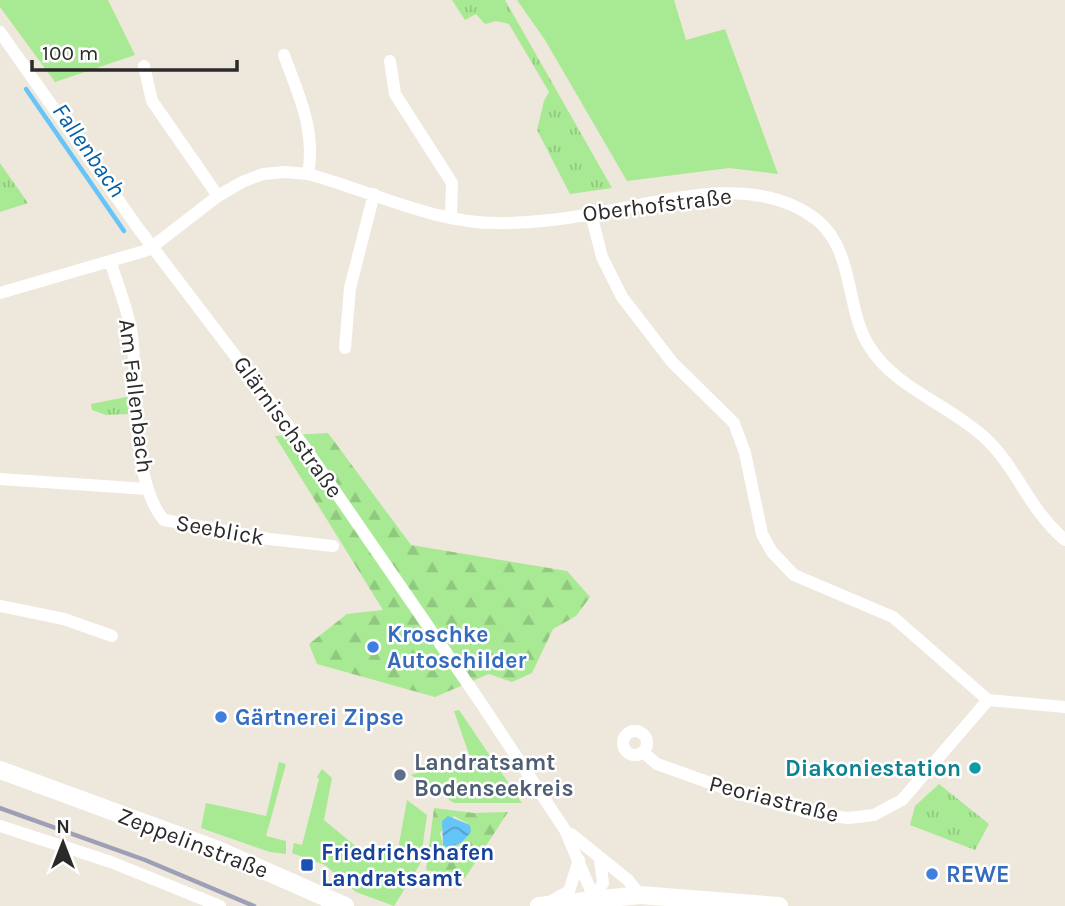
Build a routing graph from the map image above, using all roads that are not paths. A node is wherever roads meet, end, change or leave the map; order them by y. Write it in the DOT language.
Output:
graph roads {
  1 [pos="0,32"];
  2 [pos="284,55"];
  3 [pos="390,61"];
  4 [pos="144,66"];
  5 [pos="308,174"];
  6 [pos="374,194"];
  7 [pos="218,196"];
  8 [pos="592,214"];
  9 [pos="451,218"];
  10 [pos="154,246"];
  11 [pos="111,263"];
  12 [pos="0,293"];
  13 [pos="345,348"];
  14 [pos="0,478"];
  15 [pos="147,489"];
  16 [pos="1065,540"];
  17 [pos="333,546"];
  18 [pos="0,606"];
  19 [pos="112,636"];
  20 [pos="988,700"];
  21 [pos="1065,707"];
  22 [pos="643,752"];
  23 [pos="0,770"];
  24 [pos="0,826"];
  25 [pos="565,830"];
  26 [pos="579,859"];
  27 [pos="600,860"];
  28 [pos="640,895"];
  29 [pos="595,902"];
  30 [pos="543,905"];
  31 [pos="220,906"];
  32 [pos="345,906"];
  33 [pos="779,906"];
  1 -- 10 [label="street, Glärnischstraße"];
  2 -- 5 [label="street"];
  3 -- 9 [label="street"];
  4 -- 7 [label="street"];
  5 -- 6 [label="street, Oberhofstraße"];
  5 -- 7 [label="street, Oberhofstraße"];
  6 -- 9 [label="street, Oberhofstraße"];
  6 -- 13 [label="street"];
  7 -- 10 [label="street, Oberhofstraße"];
  8 -- 9 [label="street, Oberhofstraße"];
  8 -- 16 [label="street, Oberhofstraße"];
  8 -- 20 [label="street"];
  10 -- 11 [label="street, Oberhofstraße"];
  10 -- 25 [label="street, Glärnischstraße"];
  11 -- 12 [label="street, Oberhofstraße"];
  11 -- 15 [label="street, Am Fallenbach"];
  14 -- 15 [label="street"];
  15 -- 17 [label="street, Seeblick"];
  18 -- 19 [label="street"];
  20 -- 21 [label="street"];
  20 -- 22 [label="street, Peoriastraße"];
  23 -- 32 [label="main road, Zeppelinstraße"];
  24 -- 31 [label="street"];
  25 -- 26 [label="street, Glärnischstraße"];
  25 -- 27 [label="street, Glärnischstraße"];
  26 -- 29 [label="street, Glärnischstraße"];
  26 -- 30 [label="street"];
  27 -- 28 [label="street, Glärnischstraße"];
  27 -- 29 [label="street"];
  28 -- 29 [label="main road"];
  28 -- 33 [label="main road"];
  29 -- 30 [label="main road"];
}
